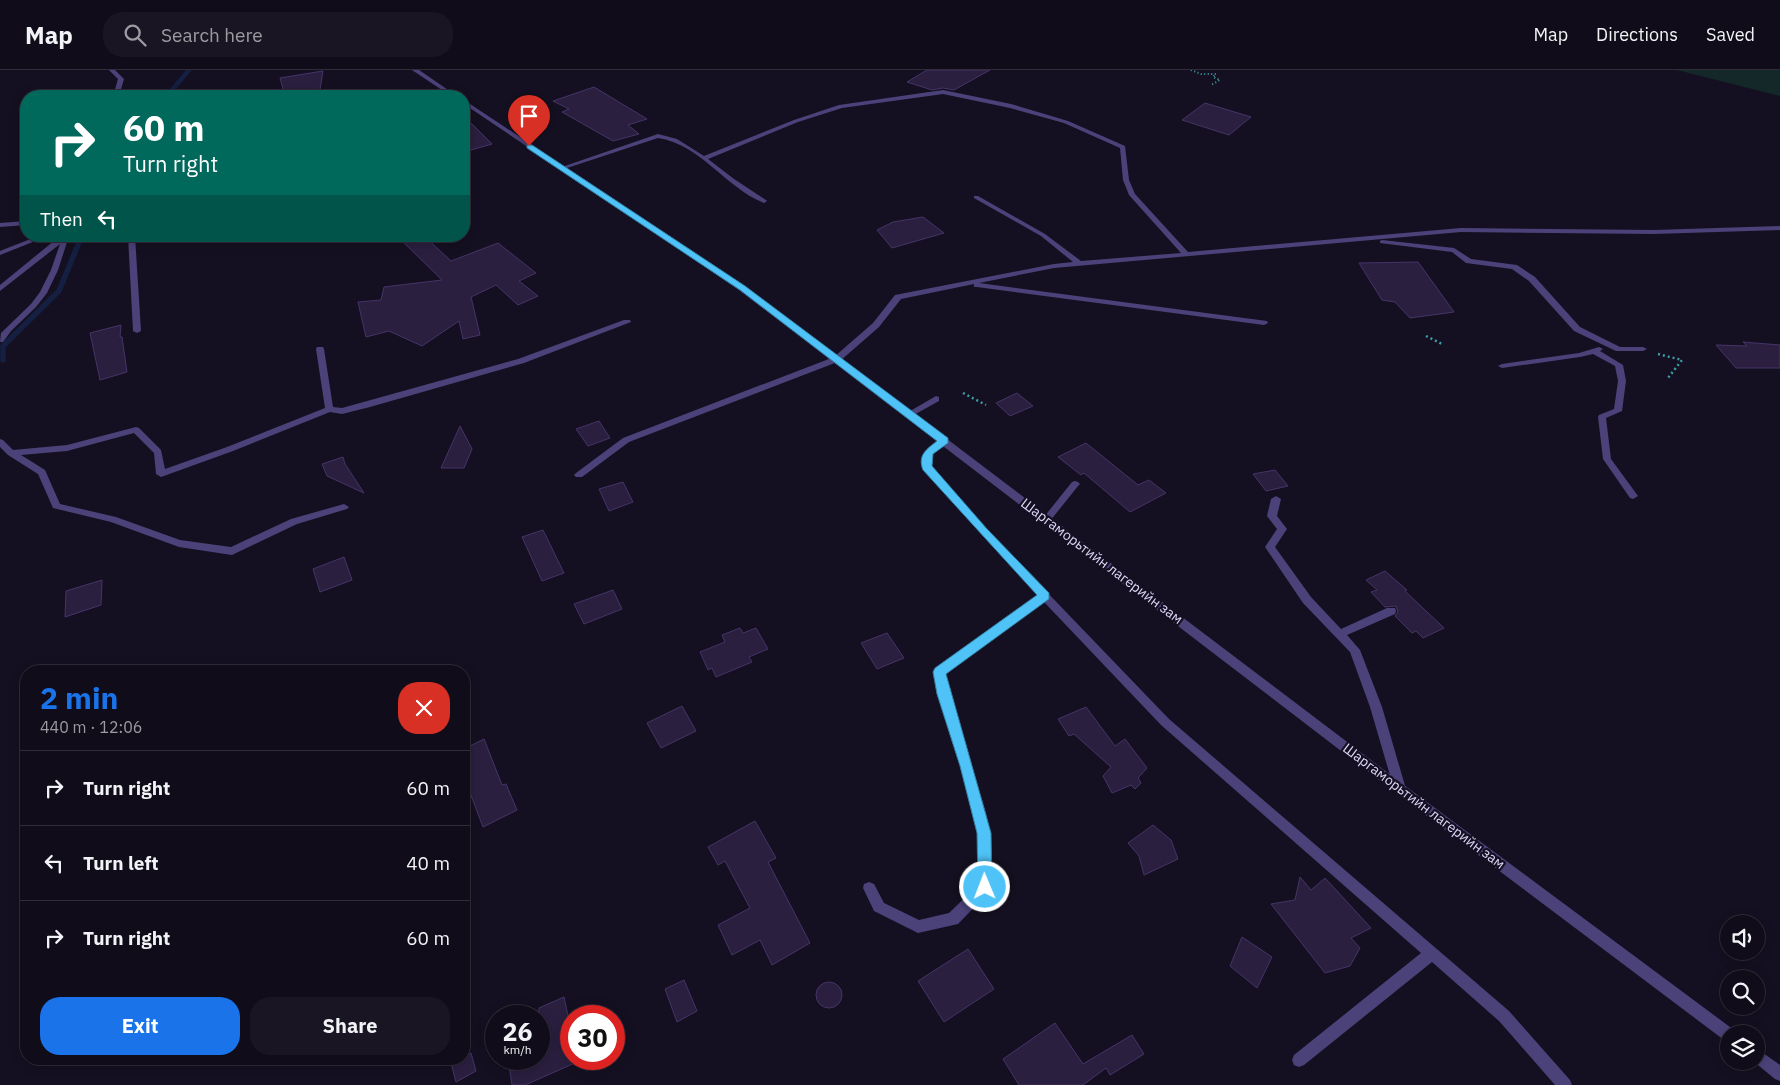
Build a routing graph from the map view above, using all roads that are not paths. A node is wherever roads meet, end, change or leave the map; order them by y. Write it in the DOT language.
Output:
graph roads {
  1 [pos="112,70"];
  2 [pos="415,70"];
  3 [pos="118,90"];
  4 [pos="445,90"];
  5 [pos="470,106"];
  6 [pos="704,158"];
  7 [pos="562,168"];
  8 [pos="976,197"];
  9 [pos="764,201"];
  10 [pos="20,223"];
  11 [pos="0,225"];
  12 [pos="1780,228"];
  13 [pos="1361,239"];
  14 [pos="29,242"];
  15 [pos="58,242"];
  16 [pos="63,242"];
  17 [pos="131,242"];
  18 [pos="0,253"];
  19 [pos="1187,255"];
  20 [pos="1080,264"];
  21 [pos="971,284"];
  22 [pos="0,289"];
  23 [pos="627,322"];
  24 [pos="1264,324"];
  25 [pos="137,331"];
  26 [pos="0,340"];
  27 [pos="1610,345"];
  28 [pos="320,349"];
  29 [pos="1643,349"];
  30 [pos="1594,350"];
  31 [pos="836,359"];
  32 [pos="1502,366"];
  33 [pos="936,399"];
  34 [pos="329,409"];
  35 [pos="909,414"];
  36 [pos="944,441"];
  37 [pos="0,442"];
  38 [pos="11,453"];
  39 [pos="579,475"];
  40 [pos="1074,484"];
  41 [pos="1634,496"];
  42 [pos="1276,499"];
  43 [pos="344,507"];
  44 [pos="1047,519"];
  45 [pos="1045,596"];
  46 [pos="1390,612"];
  47 [pos="1340,634"];
  48 [pos="1400,789"];
  49 [pos="869,888"];
  50 [pos="1432,953"];
  51 [pos="1720,1028"];
  52 [pos="1298,1060"];
  53 [pos="1765,1062"];
  54 [pos="1780,1074"];
  55 [pos="1565,1085"];
  1 -- 3 [label="street"];
  2 -- 4 [label="street"];
  5 -- 7 [label="street, Шаргаморьтийн лагерийн зам"];
  6 -- 7 [label="street"];
  6 -- 9 [label="street"];
  6 -- 19 [label="street"];
  7 -- 31 [label="street, Шаргаморьтийн лагерийн зам"];
  8 -- 20 [label="street"];
  10 -- 11 [label="street"];
  12 -- 13 [label="street"];
  13 -- 19 [label="street"];
  13 -- 27 [label="street"];
  14 -- 18 [label="street"];
  15 -- 22 [label="street"];
  16 -- 26 [label="street"];
  17 -- 25 [label="street"];
  19 -- 20 [label="street"];
  20 -- 21 [label="street"];
  21 -- 24 [label="street"];
  21 -- 31 [label="street"];
  23 -- 34 [label="street"];
  27 -- 29 [label="street"];
  27 -- 30 [label="street"];
  28 -- 34 [label="street"];
  30 -- 32 [label="street"];
  30 -- 41 [label="street"];
  31 -- 35 [label="street, Шаргаморьтийн лагерийн зам"];
  31 -- 39 [label="street"];
  33 -- 35 [label="street"];
  34 -- 38 [label="street"];
  35 -- 36 [label="street, Шаргаморьтийн лагерийн зам"];
  36 -- 44 [label="street, Шаргаморьтийн лагерийн зам"];
  36 -- 45 [label="street"];
  37 -- 38 [label="street"];
  38 -- 43 [label="street"];
  40 -- 44 [label="street"];
  42 -- 47 [label="street"];
  44 -- 48 [label="street, Шаргаморьтийн лагерийн зам"];
  45 -- 49 [label="street"];
  45 -- 50 [label="street"];
  46 -- 47 [label="street"];
  47 -- 48 [label="street"];
  48 -- 51 [label="street, Шаргаморьтийн лагерийн зам"];
  50 -- 52 [label="street"];
  50 -- 55 [label="street"];
  53 -- 54 [label="street"];
}
